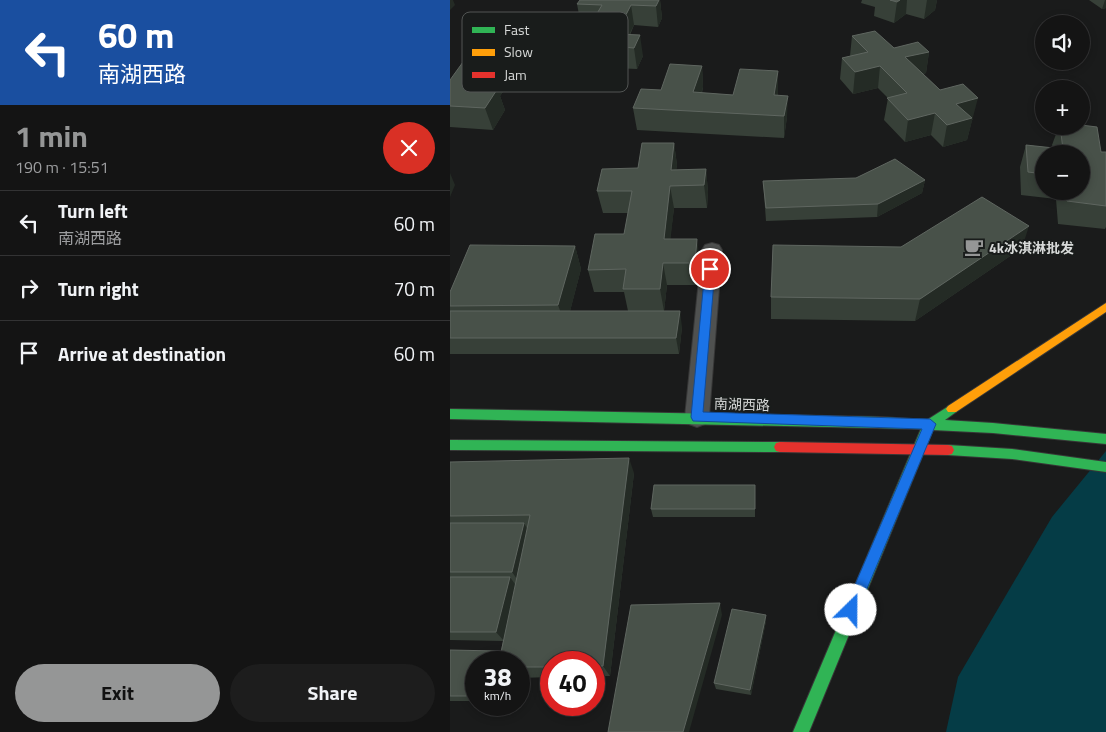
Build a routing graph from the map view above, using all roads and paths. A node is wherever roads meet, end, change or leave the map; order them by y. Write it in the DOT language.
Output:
graph roads {
  1 [pos="712,250"];
  2 [pos="1106,308"];
  3 [pos="450,414"];
  4 [pos="697,417"];
  5 [pos="930,424"];
  6 [pos="1106,439"];
  7 [pos="450,445"];
  8 [pos="918,448"];
  9 [pos="1106,467"];
  10 [pos="801,732"];
  1 -- 4 [label="street"];
  2 -- 5 [label="main road"];
  3 -- 4 [label="main road, 南湖西路"];
  4 -- 5 [label="main road, 南湖西路"];
  5 -- 6 [label="main road, 南湖西路"];
  5 -- 8 [label="main road"];
  7 -- 8 [label="main road"];
  8 -- 9 [label="main road"];
  8 -- 10 [label="main road"];
}
